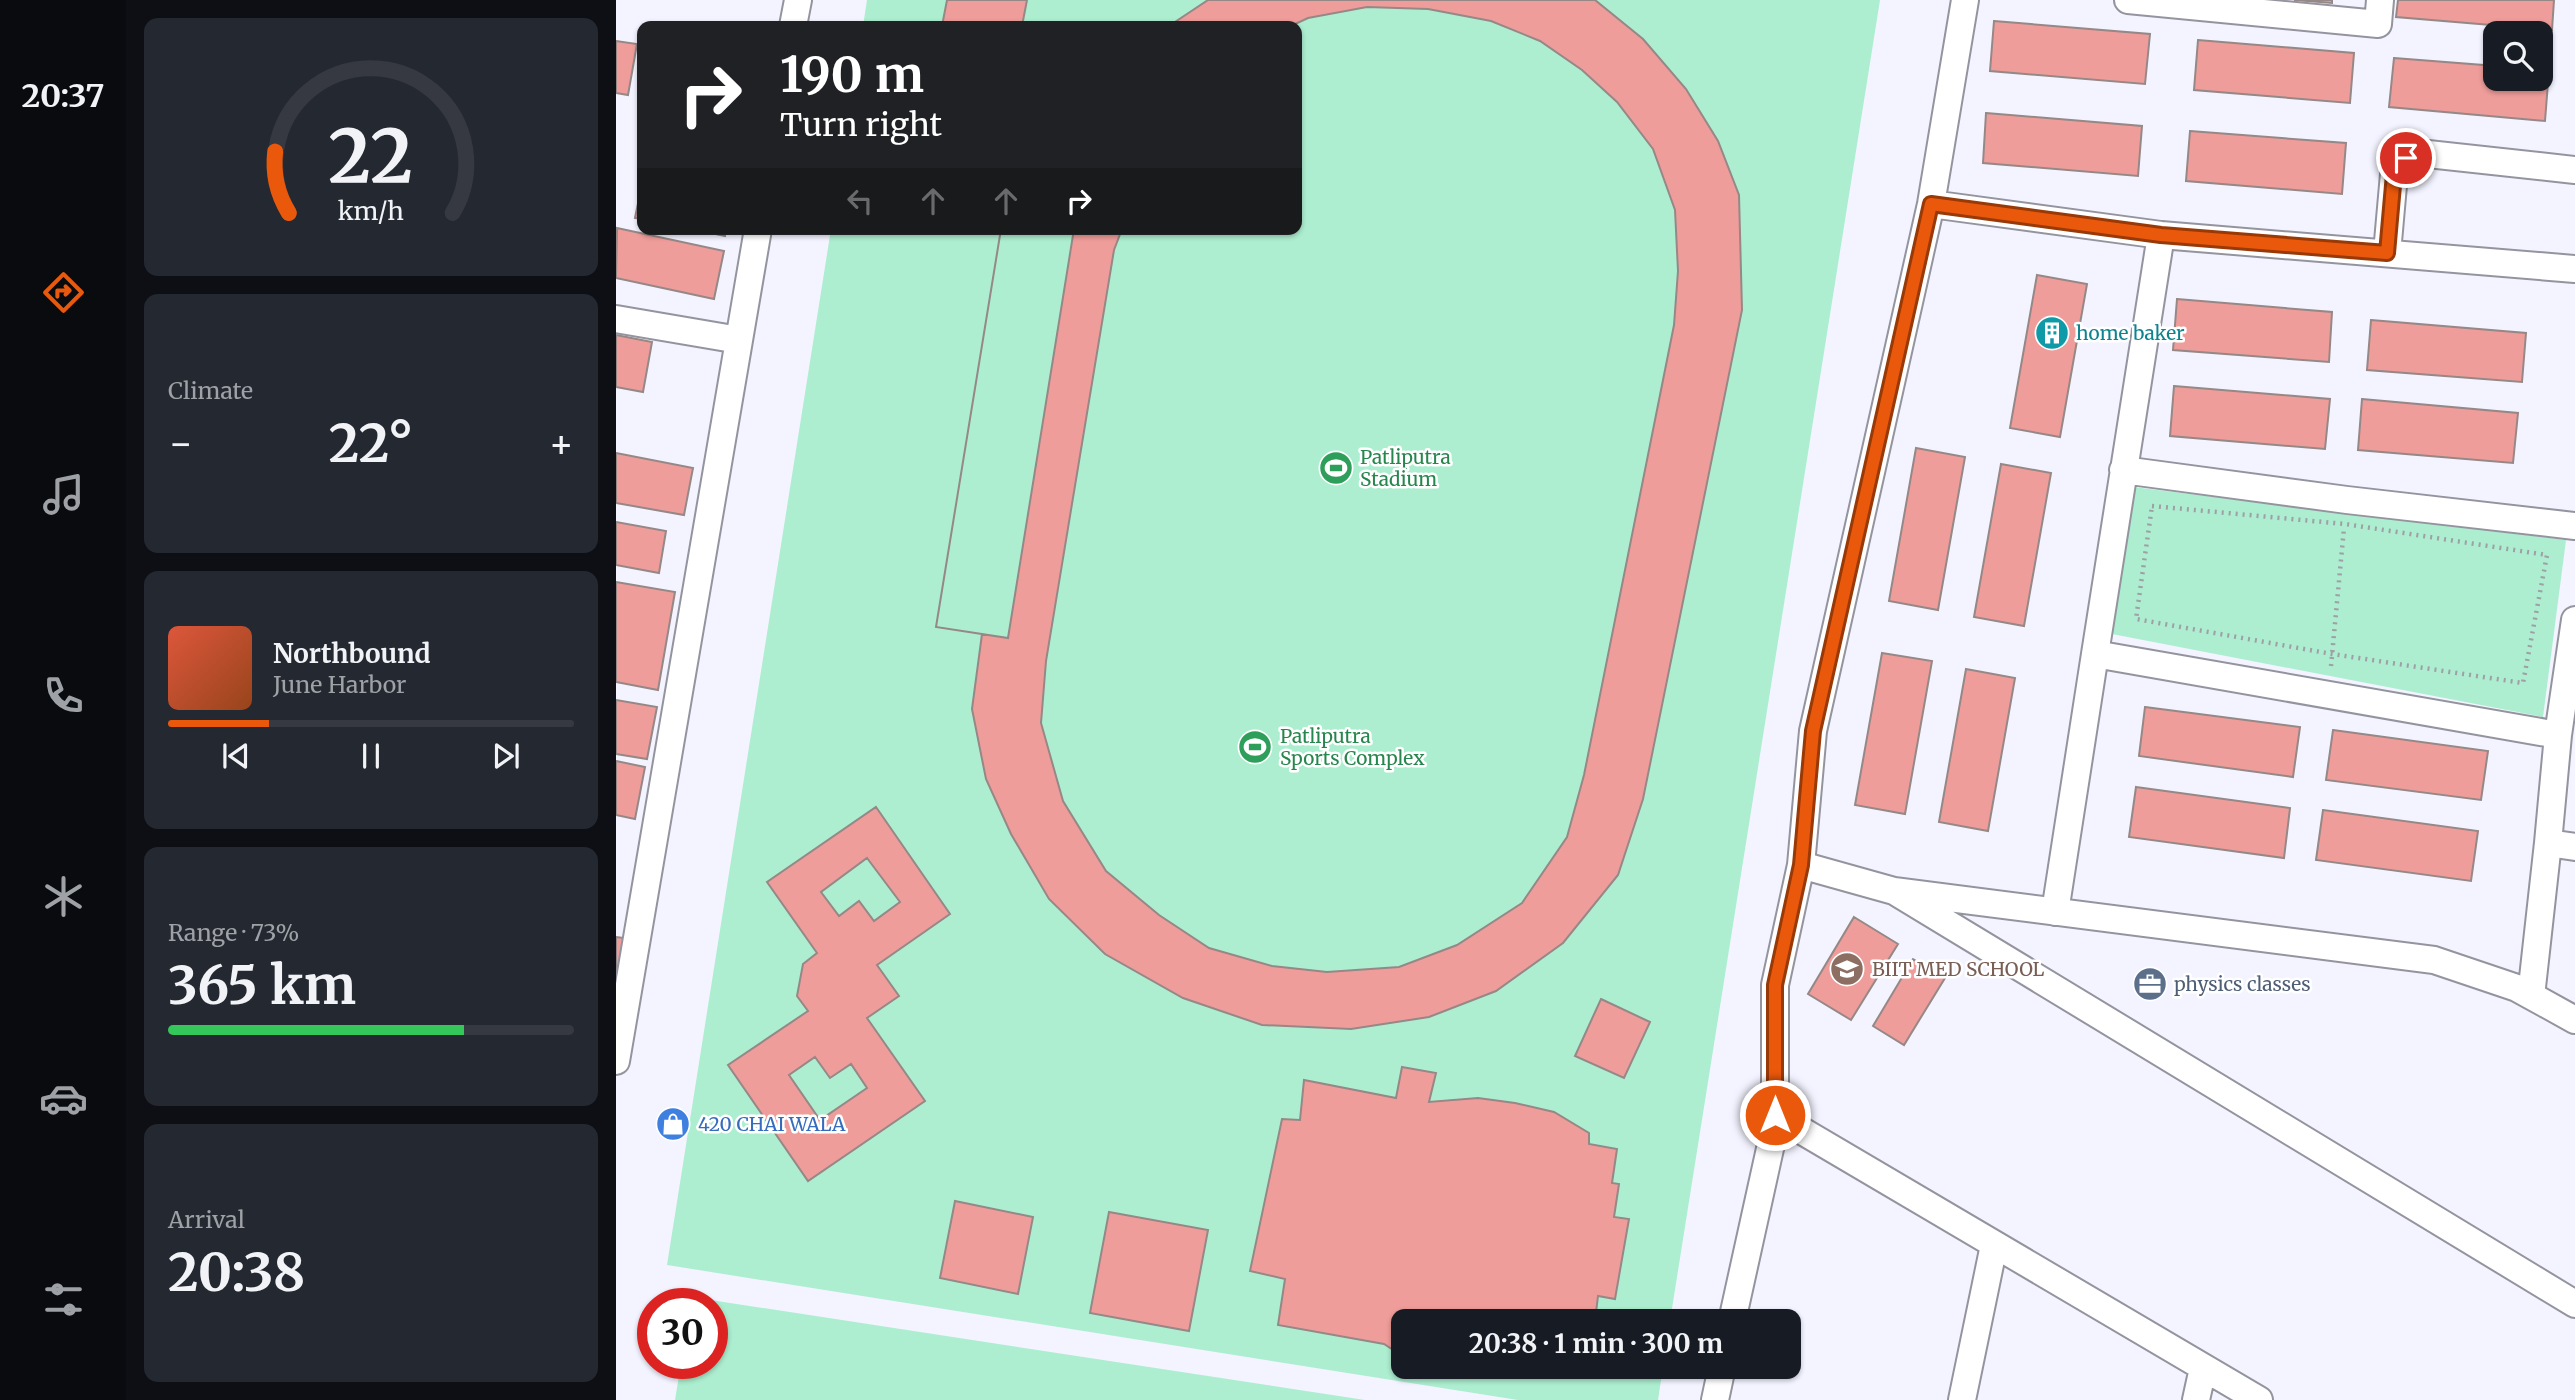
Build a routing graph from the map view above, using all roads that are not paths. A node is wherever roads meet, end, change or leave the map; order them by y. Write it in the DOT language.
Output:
graph roads {
  1 [pos="798,0"];
  2 [pos="1965,0"];
  3 [pos="2128,0"];
  4 [pos="2380,0"];
  5 [pos="794,21"];
  6 [pos="2575,170"];
  7 [pos="1931,204"];
  8 [pos="757,235"];
  9 [pos="2161,235"];
  10 [pos="2387,253"];
  11 [pos="2575,269"];
  12 [pos="616,319"];
  13 [pos="739,340"];
  14 [pos="2123,470"];
  15 [pos="2575,526"];
  16 [pos="2575,620"];
  17 [pos="2095,654"];
  18 [pos="2558,735"];
  19 [pos="2548,843"];
  20 [pos="2575,847"];
  21 [pos="1801,865"];
  22 [pos="1894,891"];
  23 [pos="2055,912"];
  24 [pos="628,914"];
  25 [pos="2530,996"];
  26 [pos="2575,1020"];
  27 [pos="616,1061"];
  28 [pos="1775,1115"];
  29 [pos="1994,1245"];
  30 [pos="2575,1304"];
  31 [pos="1735,1309"];
  32 [pos="2203,1367"];
  33 [pos="1719,1379"];
  34 [pos="1715,1400"];
  35 [pos="1962,1400"];
  36 [pos="2196,1400"];
  37 [pos="2259,1400"];
  1 -- 5 [label="street"];
  2 -- 7 [label="street"];
  3 -- 4 [label="street"];
  6 -- 10 [label="street"];
  7 -- 9 [label="street"];
  7 -- 21 [label="street"];
  8 -- 13 [label="street"];
  9 -- 10 [label="street"];
  9 -- 14 [label="street"];
  10 -- 11 [label="street"];
  12 -- 13 [label="street"];
  13 -- 24 [label="street"];
  14 -- 15 [label="street"];
  14 -- 17 [label="street"];
  16 -- 18 [label="street"];
  17 -- 18 [label="street"];
  17 -- 23 [label="street"];
  18 -- 19 [label="street"];
  19 -- 20 [label="street"];
  19 -- 25 [label="street"];
  21 -- 22 [label="street"];
  21 -- 28 [label="street"];
  22 -- 23 [label="street"];
  22 -- 30 [label="street"];
  23 -- 25 [label="street"];
  24 -- 27 [label="street"];
  25 -- 26 [label="street"];
  28 -- 29 [label="street"];
  28 -- 31 [label="street"];
  29 -- 32 [label="street"];
  29 -- 35 [label="street"];
  32 -- 36 [label="street"];
  32 -- 37 [label="street"];
  33 -- 34 [label="street"];
}
